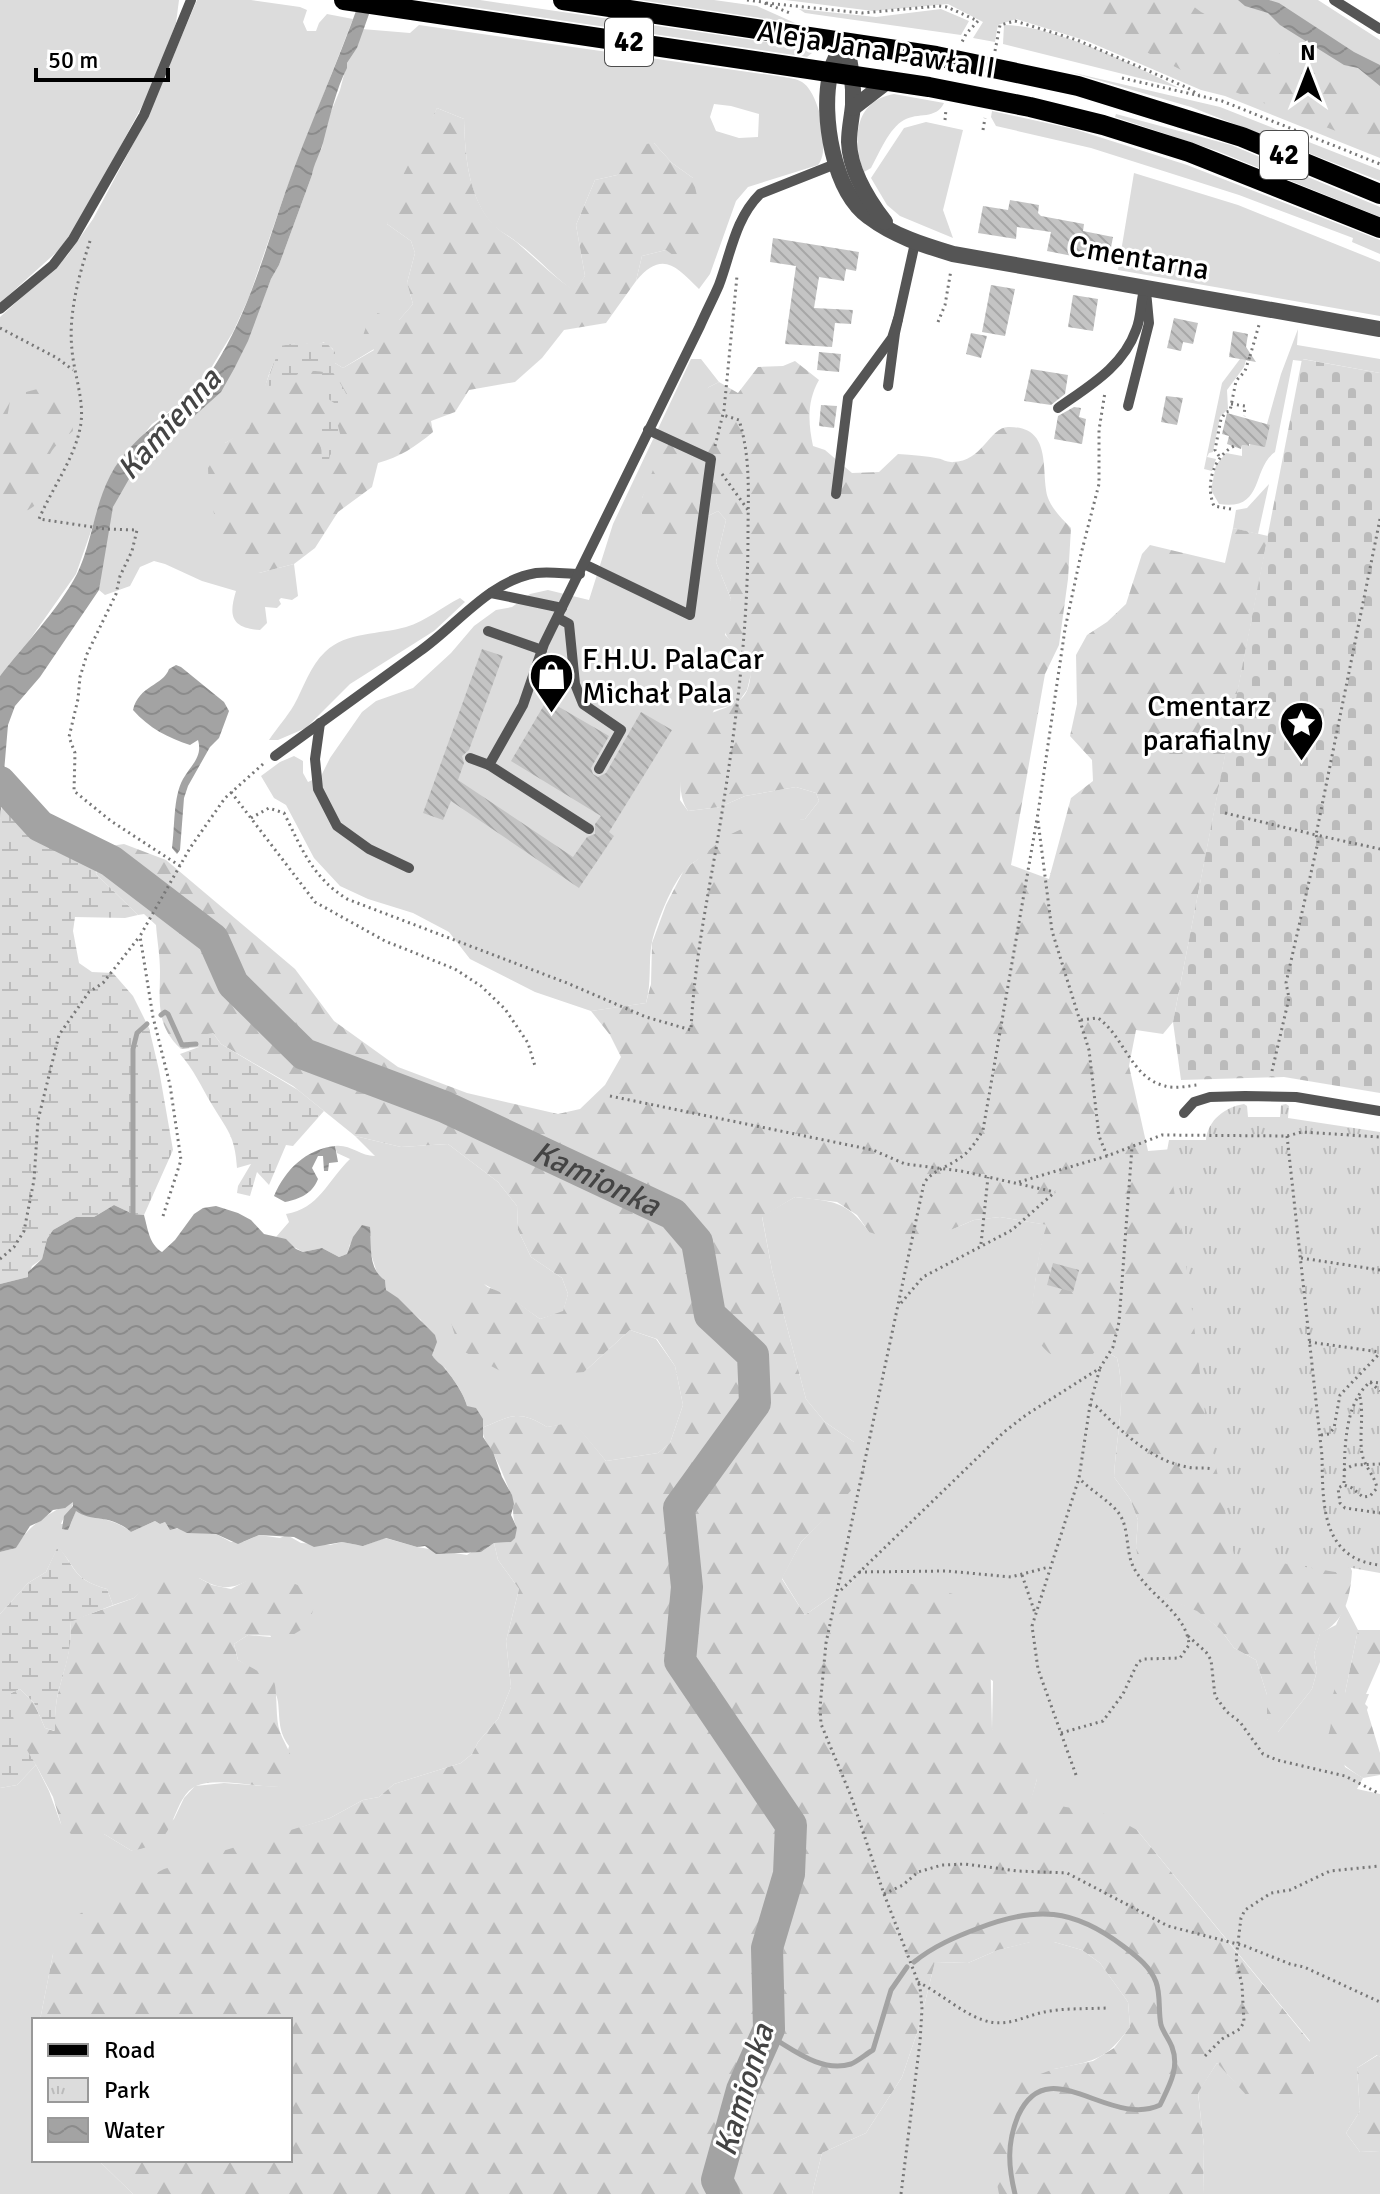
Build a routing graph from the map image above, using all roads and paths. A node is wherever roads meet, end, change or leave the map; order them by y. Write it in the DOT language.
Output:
graph roads {
  1 [pos="191,0"];
  2 [pos="344,0"];
  3 [pos="563,0"];
  4 [pos="1334,0"];
  5 [pos="762,2"];
  6 [pos="794,6"];
  7 [pos="792,14"];
  8 [pos="978,21"];
  9 [pos="1000,25"];
  10 [pos="1380,29"];
  11 [pos="845,42"];
  12 [pos="830,72"];
  13 [pos="852,75"];
  14 [pos="1119,78"];
  15 [pos="888,81"];
  16 [pos="1201,96"];
  17 [pos="853,108"];
  18 [pos="985,123"];
  19 [pos="983,130"];
  20 [pos="844,162"];
  21 [pos="1380,164"];
  22 [pos="1380,194"];
  23 [pos="1380,228"];
  24 [pos="92,234"];
  25 [pos="733,242"];
  26 [pos="915,243"];
  27 [pos="953,254"];
  28 [pos="1145,287"];
  29 [pos="0,309"];
  30 [pos="1261,318"];
  31 [pos="898,319"];
  32 [pos="938,322"];
  33 [pos="0,328"];
  34 [pos="1380,329"];
  35 [pos="75,371"];
  36 [pos="1110,371"];
  37 [pos="888,386"];
  38 [pos="1231,404"];
  39 [pos="1128,406"];
  40 [pos="1058,408"];
  41 [pos="723,415"];
  42 [pos="1244,416"];
  43 [pos="648,430"];
  44 [pos="1234,446"];
  45 [pos="1219,456"];
  46 [pos="711,459"];
  47 [pos="836,494"];
  48 [pos="1231,509"];
  49 [pos="748,510"];
  50 [pos="1380,519"];
  51 [pos="582,569"];
  52 [pos="491,593"];
  53 [pos="560,613"];
  54 [pos="488,631"];
  55 [pos="542,650"];
  56 [pos="320,723"];
  57 [pos="275,756"];
  58 [pos="470,758"];
  59 [pos="263,763"];
  60 [pos="489,765"];
  61 [pos="599,769"];
  62 [pos="231,792"];
  63 [pos="1038,813"];
  64 [pos="1225,813"];
  65 [pos="251,818"];
  66 [pos="589,829"];
  67 [pos="1316,835"];
  68 [pos="1380,849"];
  69 [pos="180,866"];
  70 [pos="409,868"];
  71 [pos="140,936"];
  72 [pos="1080,1021"];
  73 [pos="535,1066"];
  74 [pos="1272,1071"];
  75 [pos="1164,1086"];
  76 [pos="610,1096"];
  77 [pos="1380,1111"];
  78 [pos="1184,1113"];
  79 [pos="1287,1136"];
  80 [pos="1380,1137"];
  81 [pos="1132,1147"];
  82 [pos="1107,1156"];
  83 [pos="942,1168"];
  84 [pos="988,1177"];
  85 [pos="1016,1183"];
  86 [pos="163,1216"];
  87 [pos="981,1244"];
  88 [pos="1300,1257"];
  89 [pos="0,1259"];
  90 [pos="1380,1270"];
  91 [pos="899,1305"];
  92 [pos="1309,1342"];
  93 [pos="1380,1352"];
  94 [pos="1100,1368"];
  95 [pos="1370,1382"];
  96 [pos="1380,1383"];
  97 [pos="1380,1391"];
  98 [pos="1360,1397"];
  99 [pos="1090,1405"];
  100 [pos="1320,1435"];
  101 [pos="1364,1463"];
  102 [pos="1380,1464"];
  103 [pos="1213,1469"];
  104 [pos="1344,1470"];
  105 [pos="1079,1478"];
  106 [pos="1344,1485"];
  107 [pos="1379,1488"];
  108 [pos="1380,1513"];
  109 [pos="1380,1565"];
  110 [pos="1052,1566"];
  111 [pos="859,1572"];
  112 [pos="1022,1575"];
  113 [pos="839,1591"];
  114 [pos="1035,1613"];
  115 [pos="1188,1636"];
  116 [pos="1061,1733"];
  117 [pos="1076,1775"];
  118 [pos="1380,1794"];
  119 [pos="1380,1866"];
  120 [pos="884,1894"];
  121 [pos="1237,1944"];
  122 [pos="918,1982"];
  123 [pos="1380,2002"];
  124 [pos="1107,2008"];
  125 [pos="1205,2056"];
  126 [pos="901,2194"];
  1 -- 29 [label="lane"];
  2 -- 12 [label="main road, Aleja Jana Pawła II / 42"];
  3 -- 11 [label="main road, Aleja Jana Pawła II / 42"];
  4 -- 10 [label="lane"];
  5 -- 6 [label="path"];
  6 -- 7 [label="path"];
  6 -- 8 [label="path"];
  9 -- 16 [label="path"];
  11 -- 12 [label="street, Cmentarna"];
  11 -- 13 [label="street, Cmentarna"];
  11 -- 22 [label="main road, Aleja Jana Pawła II / 42"];
  12 -- 13 [label="main road, Aleja Jana Pawła II / 42"];
  12 -- 20 [label="street, Cmentarna"];
  13 -- 15 [label="main road, Aleja Jana Pawła II / 42"];
  13 -- 17 [label="street, Cmentarna"];
  14 -- 16 [label="path"];
  15 -- 17 [label="street"];
  15 -- 23 [label="main road, Aleja Jana Pawła II / 42"];
  16 -- 21 [label="path"];
  17 -- 20 [label="street, Cmentarna"];
  18 -- 19 [label="path"];
  20 -- 25 [label="lane"];
  20 -- 26 [label="street, Cmentarna"];
  24 -- 35 [label="path"];
  25 -- 41 [label="path"];
  25 -- 43 [label="lane"];
  26 -- 27 [label="street, Cmentarna"];
  26 -- 31 [label="lane"];
  27 -- 28 [label="street, Cmentarna"];
  27 -- 32 [label="path"];
  28 -- 34 [label="street, Cmentarna"];
  28 -- 36 [label="lane"];
  28 -- 39 [label="lane"];
  30 -- 38 [label="path"];
  31 -- 37 [label="lane"];
  31 -- 47 [label="lane"];
  33 -- 35 [label="path"];
  35 -- 69 [label="path"];
  36 -- 40 [label="lane"];
  36 -- 63 [label="path"];
  38 -- 42 [label="path"];
  38 -- 45 [label="path"];
  41 -- 46 [label="path"];
  41 -- 49 [label="path"];
  43 -- 46 [label="lane"];
  43 -- 51 [label="lane"];
  44 -- 45 [label="path"];
  45 -- 48 [label="path"];
  46 -- 49 [label="path"];
  46 -- 51 [label="lane"];
  49 -- 65 [label="path"];
  50 -- 67 [label="path"];
  51 -- 52 [label="lane"];
  51 -- 53 [label="lane"];
  52 -- 53 [label="lane"];
  52 -- 56 [label="lane"];
  53 -- 55 [label="lane"];
  53 -- 61 [label="lane"];
  54 -- 55 [label="lane"];
  55 -- 60 [label="lane"];
  56 -- 57 [label="lane"];
  56 -- 70 [label="lane"];
  58 -- 60 [label="lane"];
  59 -- 62 [label="path"];
  60 -- 66 [label="lane"];
  62 -- 65 [label="path"];
  62 -- 69 [label="path"];
  63 -- 72 [label="path"];
  63 -- 83 [label="path"];
  64 -- 67 [label="path"];
  65 -- 73 [label="path"];
  67 -- 68 [label="path"];
  67 -- 74 [label="path"];
  69 -- 71 [label="path"];
  71 -- 86 [label="path"];
  71 -- 89 [label="path"];
  72 -- 75 [label="path"];
  72 -- 82 [label="path"];
  76 -- 83 [label="path"];
  77 -- 78 [label="lane"];
  79 -- 80 [label="path"];
  79 -- 81 [label="path"];
  79 -- 88 [label="path"];
  81 -- 82 [label="path"];
  81 -- 94 [label="path"];
  82 -- 85 [label="path"];
  83 -- 84 [label="path"];
  83 -- 91 [label="path"];
  84 -- 85 [label="path"];
  84 -- 87 [label="path"];
  85 -- 87 [label="path"];
  87 -- 91 [label="path"];
  88 -- 90 [label="path"];
  88 -- 92 [label="path"];
  91 -- 113 [label="path"];
  92 -- 93 [label="path"];
  92 -- 100 [label="path"];
  93 -- 100 [label="path"];
  94 -- 99 [label="path"];
  94 -- 111 [label="path"];
  95 -- 96 [label="path"];
  95 -- 97 [label="path"];
  95 -- 98 [label="path"];
  98 -- 101 [label="path"];
  98 -- 104 [label="path"];
  99 -- 103 [label="path"];
  99 -- 105 [label="path"];
  100 -- 109 [label="path"];
  101 -- 102 [label="path"];
  101 -- 104 [label="path"];
  101 -- 107 [label="path"];
  104 -- 106 [label="path"];
  105 -- 110 [label="path"];
  105 -- 115 [label="path"];
  106 -- 107 [label="path"];
  106 -- 108 [label="path"];
  110 -- 112 [label="path"];
  110 -- 114 [label="path"];
  111 -- 112 [label="path"];
  111 -- 113 [label="path"];
  112 -- 114 [label="path"];
  113 -- 120 [label="path"];
  114 -- 116 [label="path"];
  115 -- 116 [label="path"];
  115 -- 118 [label="path"];
  116 -- 117 [label="path"];
  119 -- 121 [label="path"];
  120 -- 121 [label="path"];
  120 -- 122 [label="path"];
  121 -- 123 [label="path"];
  121 -- 125 [label="path"];
  122 -- 124 [label="path"];
  122 -- 126 [label="path"];
}
